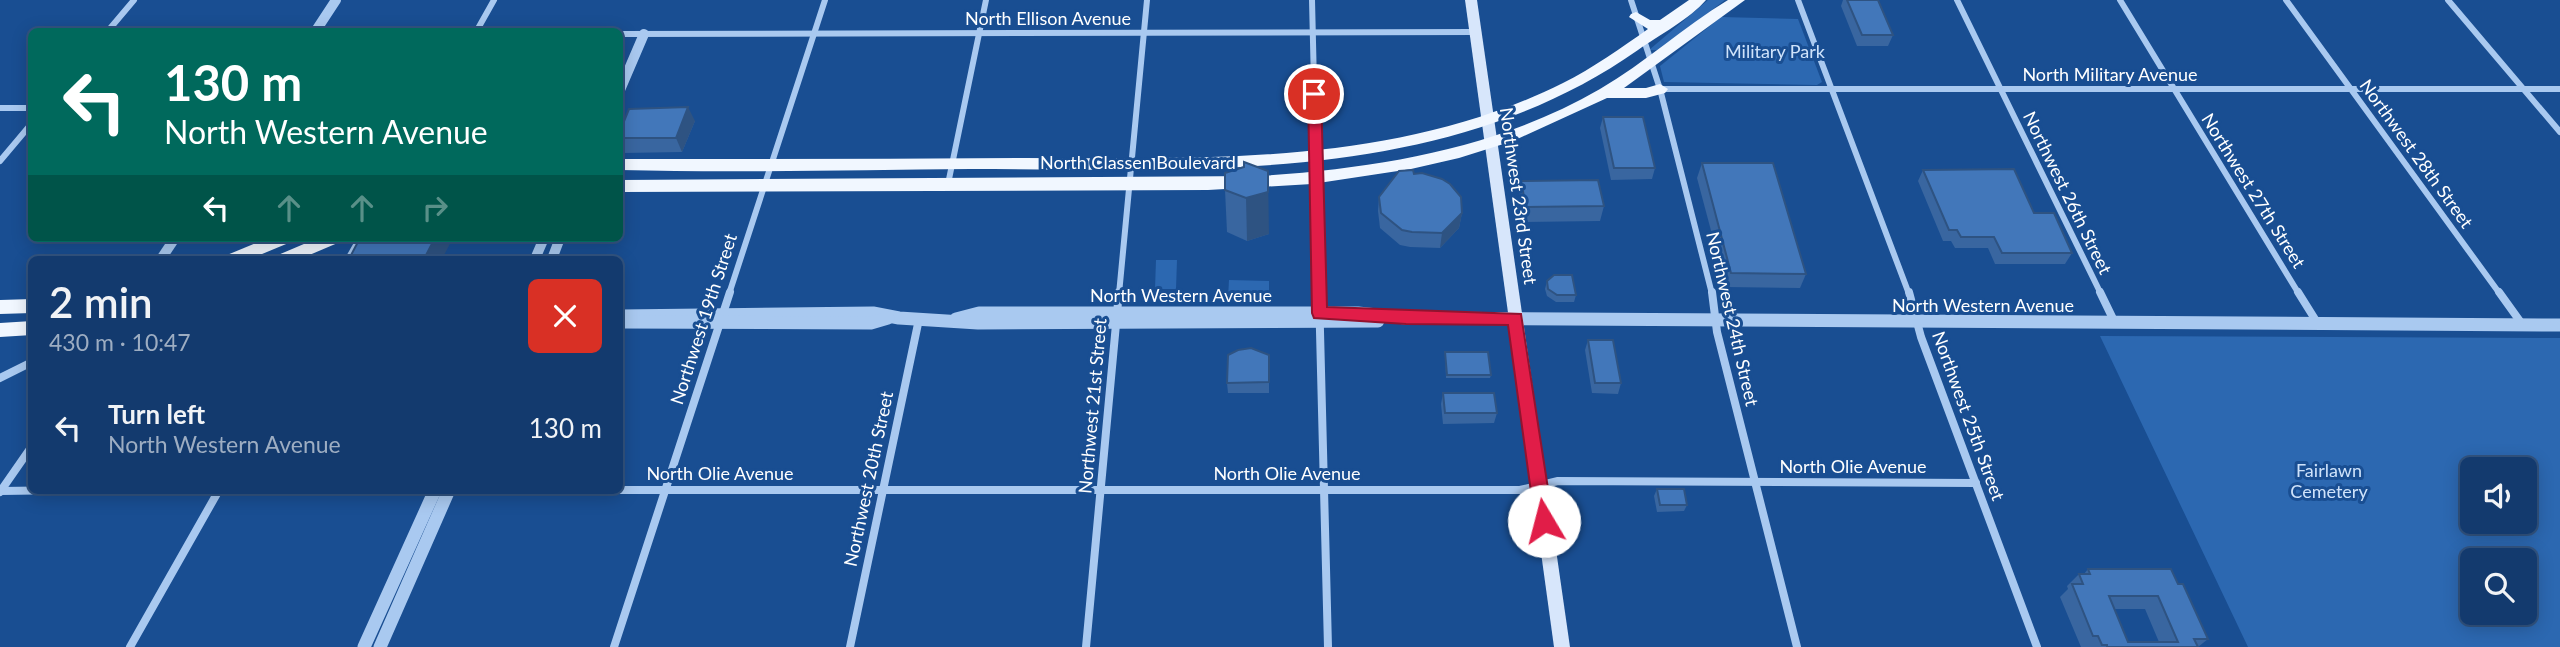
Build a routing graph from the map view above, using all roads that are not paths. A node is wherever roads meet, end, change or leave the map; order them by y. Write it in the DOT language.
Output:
graph roads {
  1 [pos="134,0"];
  2 [pos="336,0"];
  3 [pos="494,0"];
  4 [pos="825,0"];
  5 [pos="986,0"];
  6 [pos="1147,0"];
  7 [pos="1312,0"];
  8 [pos="1471,0"];
  9 [pos="1631,0"];
  10 [pos="1699,0"];
  11 [pos="1738,0"];
  12 [pos="1798,0"];
  13 [pos="1957,0"];
  14 [pos="2120,0"];
  15 [pos="2286,0"];
  16 [pos="2448,0"];
  17 [pos="1636,17"];
  18 [pos="1664,25"];
  19 [pos="110,28"];
  20 [pos="318,28"];
  21 [pos="478,28"];
  22 [pos="1476,32"];
  23 [pos="1144,33"];
  24 [pos="1313,33"];
  25 [pos="623,34"];
  26 [pos="644,34"];
  27 [pos="814,34"];
  28 [pos="979,34"];
  29 [pos="1643,41"];
  30 [pos="1651,64"];
  31 [pos="623,83"];
  32 [pos="1660,89"];
  33 [pos="1831,89"];
  34 [pos="2001,89"];
  35 [pos="2173,89"];
  36 [pos="2351,89"];
  37 [pos="2523,89"];
  38 [pos="2560,89"];
  39 [pos="1604,93"];
  40 [pos="0,107"];
  41 [pos="28,108"];
  42 [pos="1487,118"];
  43 [pos="28,128"];
  44 [pos="2560,132"];
  45 [pos="1492,143"];
  46 [pos="1317,156"];
  47 [pos="0,161"];
  48 [pos="771,164"];
  49 [pos="952,164"];
  50 [pos="1132,164"];
  51 [pos="623,165"];
  52 [pos="1317,178"];
  53 [pos="1130,184"];
  54 [pos="948,185"];
  55 [pos="623,186"];
  56 [pos="764,186"];
  57 [pos="275,242"];
  58 [pos="324,242"];
  59 [pos="240,256"];
  60 [pos="291,256"];
  61 [pos="28,306"];
  62 [pos="0,307"];
  63 [pos="623,316"];
  64 [pos="721,318"];
  65 [pos="920,318"];
  66 [pos="1117,318"];
  67 [pos="1320,318"];
  68 [pos="1406,318"];
  69 [pos="1516,319"];
  70 [pos="623,322"];
  71 [pos="1716,322"];
  72 [pos="1918,323"];
  73 [pos="2115,324"];
  74 [pos="2318,324"];
  75 [pos="2523,325"];
  76 [pos="2560,325"];
  77 [pos="28,328"];
  78 [pos="0,330"];
  79 [pos="28,364"];
  80 [pos="0,378"];
  81 [pos="28,452"];
  82 [pos="1756,483"];
  83 [pos="1976,483"];
  84 [pos="1539,485"];
  85 [pos="884,489"];
  86 [pos="1101,489"];
  87 [pos="1324,489"];
  88 [pos="623,490"];
  89 [pos="665,490"];
  90 [pos="28,491"];
  91 [pos="1,492"];
  92 [pos="217,494"];
  93 [pos="433,494"];
  94 [pos="447,494"];
  95 [pos="130,647"];
  96 [pos="364,647"];
  97 [pos="380,647"];
  98 [pos="614,647"];
  99 [pos="850,647"];
  100 [pos="1086,647"];
  101 [pos="1328,647"];
  102 [pos="1562,647"];
  103 [pos="1797,647"];
  104 [pos="2037,647"];
  1 -- 19 [label="street"];
  2 -- 20 [label="street"];
  3 -- 21 [label="street"];
  4 -- 27 [label="street, Northwest 19th Street"];
  5 -- 28 [label="street"];
  6 -- 23 [label="street, Northwest 21st Street"];
  7 -- 24 [label="street"];
  8 -- 22 [label="main road, Northwest 23rd Street"];
  9 -- 17 [label="street, Northwest 24th Street"];
  10 -- 18 [label="main road, North Classen Boulevard"];
  11 -- 30 [label="main road, North Classen Boulevard"];
  12 -- 33 [label="street, Northwest 25th Street"];
  13 -- 34 [label="street, Northwest 26th Street"];
  14 -- 35 [label="street, Northwest 27th Street"];
  15 -- 36 [label="street, Northwest 28th Street"];
  16 -- 37 [label="street"];
  17 -- 18 [label="main road"];
  17 -- 29 [label="street, Northwest 24th Street"];
  18 -- 29 [label="main road, North Classen Boulevard"];
  22 -- 24 [label="street, North Ellison Avenue"];
  22 -- 42 [label="main road, Northwest 23rd Street"];
  23 -- 24 [label="street, North Ellison Avenue"];
  23 -- 28 [label="street, North Ellison Avenue"];
  23 -- 50 [label="street, Northwest 21st Street"];
  24 -- 46 [label="street"];
  25 -- 26 [label="street, North Ellison Avenue"];
  26 -- 27 [label="street, North Ellison Avenue"];
  26 -- 31 [label="street"];
  27 -- 28 [label="street, North Ellison Avenue"];
  27 -- 48 [label="street, Northwest 19th Street"];
  28 -- 49 [label="street"];
  29 -- 30 [label="street, Northwest 24th Street"];
  29 -- 42 [label="main road, North Classen Boulevard"];
  30 -- 32 [label="street, Northwest 24th Street"];
  30 -- 39 [label="main road, North Classen Boulevard"];
  32 -- 33 [label="street, North Military Avenue"];
  32 -- 39 [label="main road"];
  32 -- 71 [label="street, Northwest 24th Street"];
  33 -- 34 [label="street, North Military Avenue"];
  33 -- 72 [label="street, Northwest 25th Street"];
  34 -- 35 [label="street, North Military Avenue"];
  34 -- 73 [label="street, Northwest 26th Street"];
  35 -- 36 [label="street, North Military Avenue"];
  35 -- 74 [label="street, Northwest 27th Street"];
  36 -- 37 [label="street, North Military Avenue"];
  36 -- 75 [label="street, Northwest 28th Street"];
  37 -- 38 [label="street, North Military Avenue"];
  37 -- 44 [label="street"];
  39 -- 45 [label="main road, North Classen Boulevard"];
  40 -- 41 [label="street"];
  42 -- 45 [label="main road, Northwest 23rd Street"];
  42 -- 46 [label="main road, North Classen Boulevard"];
  43 -- 47 [label="street"];
  45 -- 52 [label="main road, North Classen Boulevard"];
  45 -- 69 [label="main road, Northwest 23rd Street"];
  46 -- 50 [label="main road, North Classen Boulevard"];
  46 -- 52 [label="street"];
  48 -- 49 [label="main road, North Classen Boulevard"];
  48 -- 51 [label="main road, North Classen Boulevard"];
  48 -- 56 [label="street, Northwest 19th Street"];
  49 -- 50 [label="main road, North Classen Boulevard"];
  49 -- 54 [label="street"];
  50 -- 53 [label="street, Northwest 21st Street"];
  52 -- 53 [label="main road, North Classen Boulevard"];
  52 -- 67 [label="street"];
  53 -- 54 [label="main road, North Classen Boulevard"];
  53 -- 66 [label="street, Northwest 21st Street"];
  54 -- 56 [label="main road, North Classen Boulevard"];
  55 -- 56 [label="main road, North Classen Boulevard"];
  56 -- 64 [label="street, Northwest 19th Street"];
  57 -- 59 [label="main road"];
  58 -- 60 [label="main road"];
  61 -- 62 [label="main road"];
  63 -- 64 [label="street, North Western Avenue"];
  64 -- 65 [label="street, North Western Avenue"];
  64 -- 70 [label="street, North Western Avenue"];
  64 -- 89 [label="street, Northwest 19th Street"];
  65 -- 66 [label="street, North Western Avenue"];
  65 -- 85 [label="street, Northwest 20th Street"];
  66 -- 67 [label="street, North Western Avenue"];
  66 -- 86 [label="street, Northwest 21st Street"];
  67 -- 68 [label="street, North Western Avenue"];
  67 -- 87 [label="street"];
  68 -- 69 [label="street, North Western Avenue"];
  69 -- 71 [label="street, North Western Avenue"];
  69 -- 84 [label="main road, Northwest 23rd Street"];
  71 -- 72 [label="street, North Western Avenue"];
  71 -- 82 [label="street, Northwest 24th Street"];
  72 -- 73 [label="street, North Western Avenue"];
  72 -- 83 [label="street, Northwest 25th Street"];
  73 -- 74 [label="street, North Western Avenue"];
  74 -- 75 [label="street, North Western Avenue"];
  75 -- 76 [label="street, North Western Avenue"];
  77 -- 78 [label="main road"];
  79 -- 80 [label="street"];
  81 -- 91 [label="street"];
  82 -- 83 [label="street, North Olie Avenue"];
  82 -- 84 [label="street, North Olie Avenue"];
  82 -- 103 [label="street, Northwest 24th Street"];
  83 -- 104 [label="street, Northwest 25th Street"];
  84 -- 87 [label="street, North Olie Avenue"];
  84 -- 102 [label="main road, Northwest 23rd Street"];
  85 -- 86 [label="street, North Olie Avenue"];
  85 -- 89 [label="street, North Olie Avenue"];
  85 -- 99 [label="street, Northwest 20th Street"];
  86 -- 87 [label="street, North Olie Avenue"];
  86 -- 100 [label="street, Northwest 21st Street"];
  87 -- 101 [label="street"];
  88 -- 89 [label="street, North Olie Avenue"];
  89 -- 98 [label="street, Northwest 19th Street"];
  90 -- 91 [label="street"];
  92 -- 95 [label="street"];
  93 -- 96 [label="street"];
  94 -- 97 [label="street"];
}
